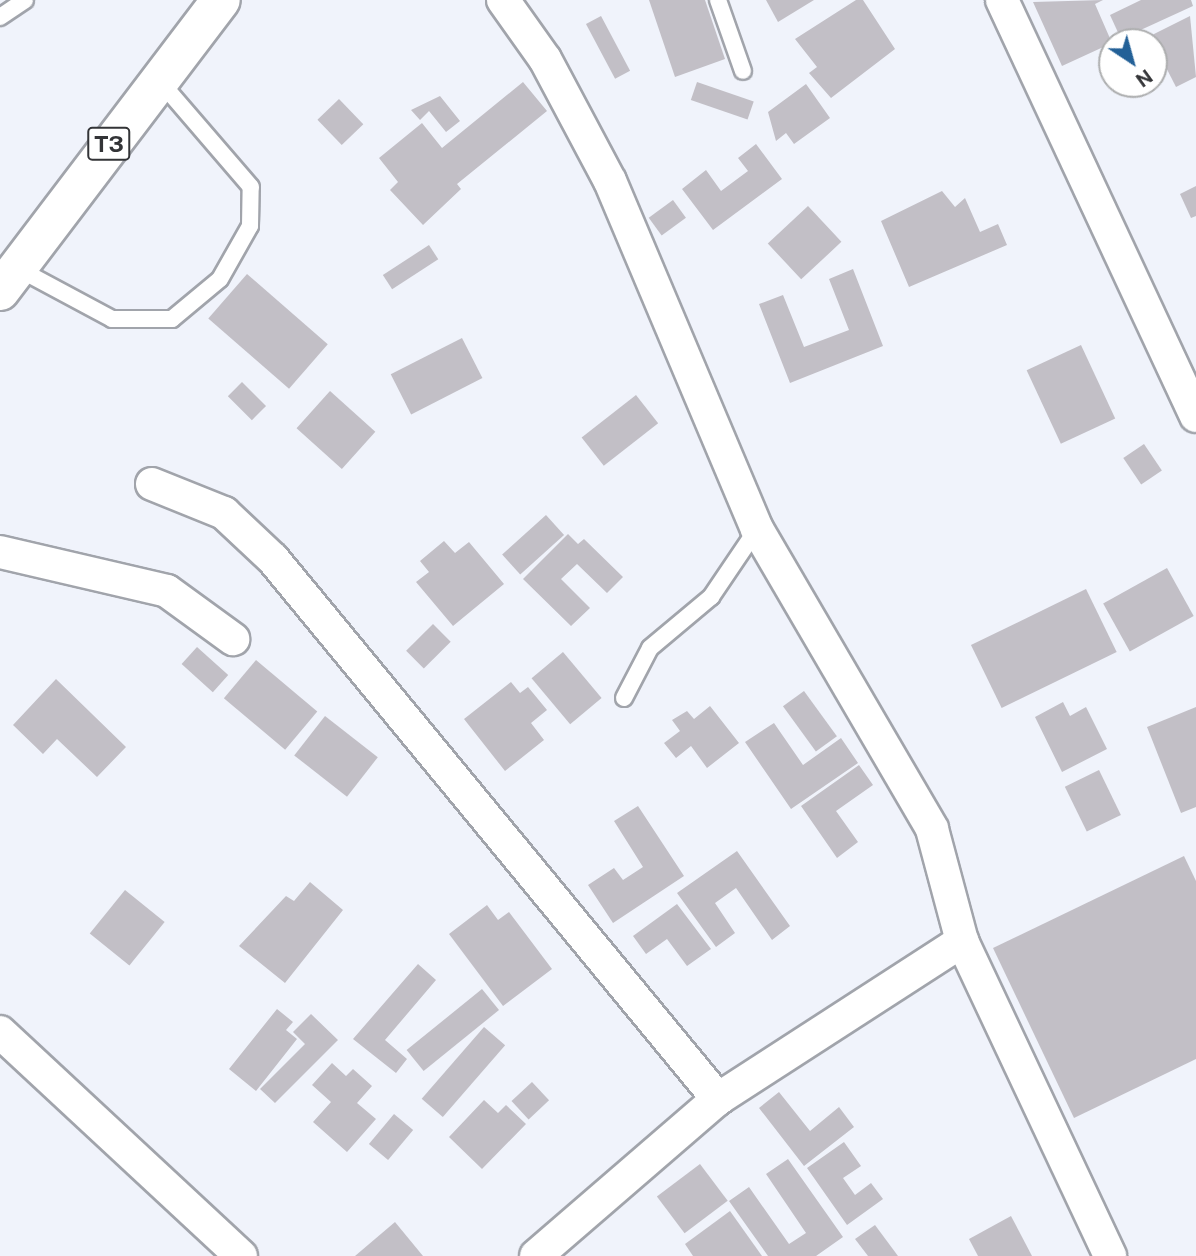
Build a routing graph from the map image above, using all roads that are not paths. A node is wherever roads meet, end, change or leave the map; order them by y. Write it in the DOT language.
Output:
graph roads {
  1 [pos="25,0"];
  2 [pos="221,0"];
  3 [pos="503,0"];
  4 [pos="718,0"];
  5 [pos="1002,0"];
  6 [pos="0,17"];
  7 [pos="743,71"];
  8 [pos="158,78"];
  9 [pos="9,280"];
  10 [pos="1196,416"];
  11 [pos="152,484"];
  12 [pos="757,529"];
  13 [pos="0,552"];
  14 [pos="233,639"];
  15 [pos="624,698"];
  16 [pos="962,941"];
  17 [pos="0,1032"];
  18 [pos="718,1099"];
  19 [pos="241,1256"];
  20 [pos="536,1256"];
  21 [pos="1110,1256"];
  1 -- 6 [label="lane"];
  2 -- 8 [label="highway, T3"];
  3 -- 12 [label="street"];
  4 -- 7 [label="lane"];
  5 -- 10 [label="street"];
  8 -- 9 [label="highway, T3"];
  8 -- 9 [label="lane"];
  11 -- 18 [label="street"];
  12 -- 15 [label="lane"];
  12 -- 16 [label="street"];
  13 -- 14 [label="street"];
  16 -- 18 [label="street"];
  16 -- 21 [label="street"];
  17 -- 19 [label="street"];
  18 -- 20 [label="street"];
}
